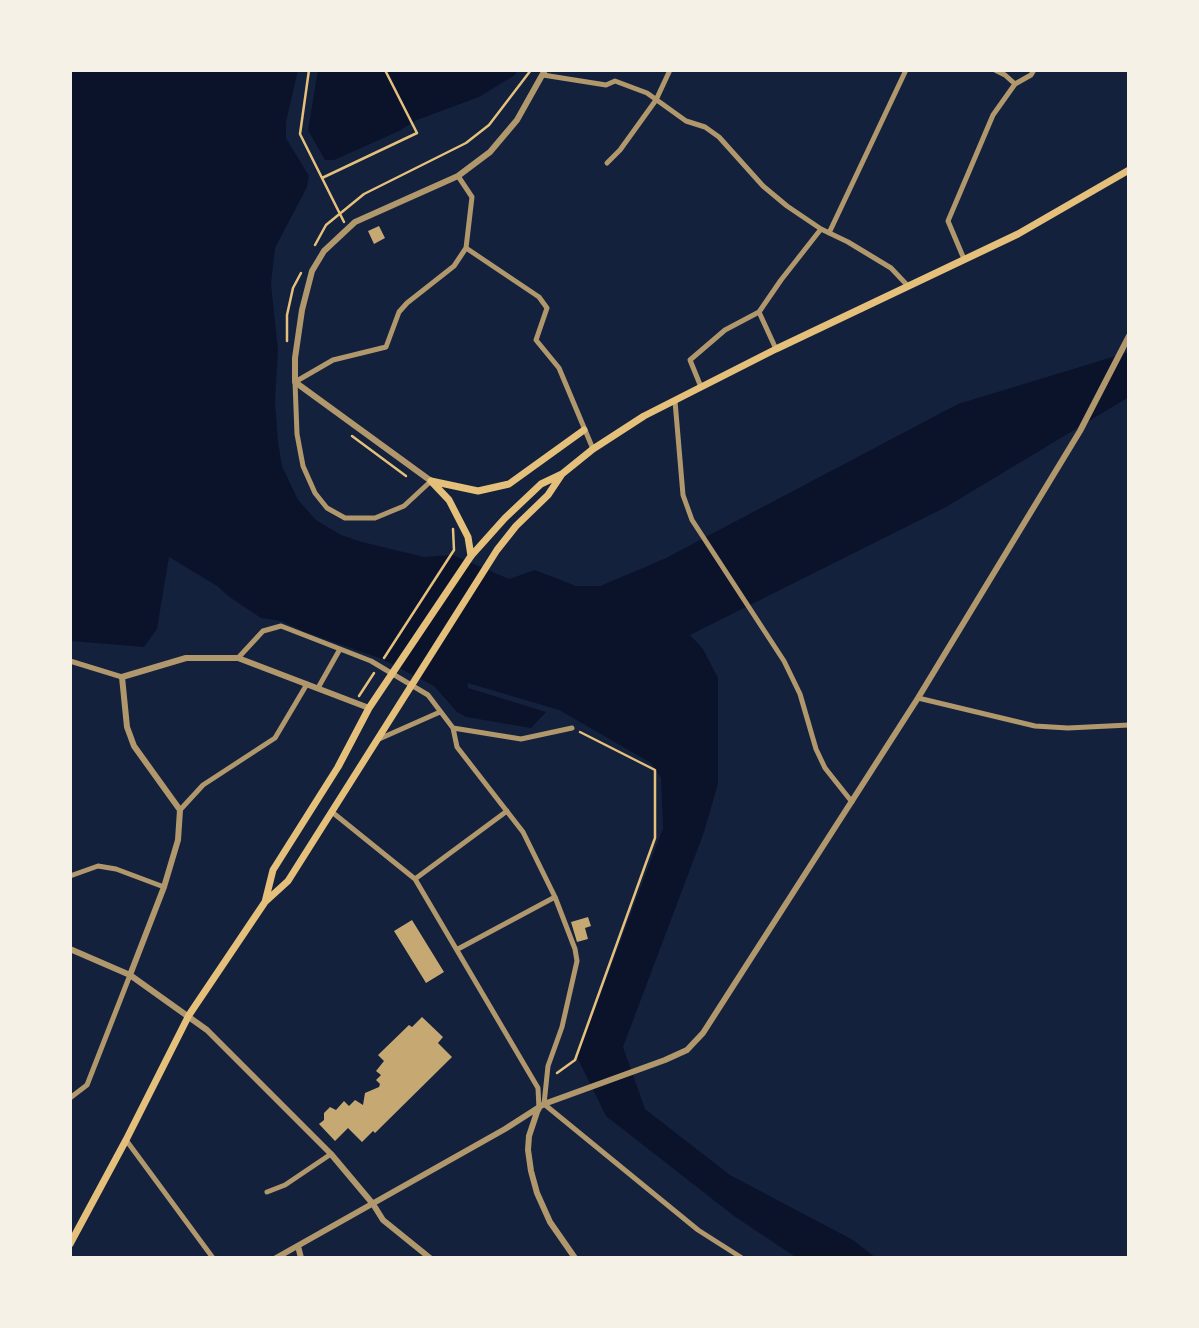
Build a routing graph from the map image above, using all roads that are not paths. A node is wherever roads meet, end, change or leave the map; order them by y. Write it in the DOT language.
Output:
graph roads {
  1 [pos="670,70"];
  2 [pos="906,70"];
  3 [pos="995,70"];
  4 [pos="1034,70"];
  5 [pos="544,73"];
  6 [pos="1015,84"];
  7 [pos="656,100"];
  8 [pos="607,163"];
  9 [pos="1129,170"];
  10 [pos="458,176"];
  11 [pos="821,229"];
  12 [pos="829,233"];
  13 [pos="467,248"];
  14 [pos="964,259"];
  15 [pos="908,286"];
  16 [pos="760,312"];
  17 [pos="1129,336"];
  18 [pos="776,349"];
  19 [pos="295,382"];
  20 [pos="701,387"];
  21 [pos="675,401"];
  22 [pos="584,430"];
  23 [pos="593,449"];
  24 [pos="562,474"];
  25 [pos="431,481"];
  26 [pos="471,556"];
  27 [pos="340,649"];
  28 [pos="238,658"];
  29 [pos="70,661"];
  30 [pos="121,677"];
  31 [pos="307,684"];
  32 [pos="318,688"];
  33 [pos="918,698"];
  34 [pos="369,708"];
  35 [pos="440,712"];
  36 [pos="1129,725"];
  37 [pos="453,728"];
  38 [pos="572,728"];
  39 [pos="379,739"];
  40 [pos="852,802"];
  41 [pos="180,810"];
  42 [pos="507,811"];
  43 [pos="332,812"];
  44 [pos="70,876"];
  45 [pos="415,879"];
  46 [pos="164,887"];
  47 [pos="555,897"];
  48 [pos="265,902"];
  49 [pos="70,949"];
  50 [pos="458,949"];
  51 [pos="130,975"];
  52 [pos="189,1016"];
  53 [pos="70,1098"];
  54 [pos="542,1106"];
  55 [pos="126,1140"];
  56 [pos="331,1154"];
  57 [pos="267,1192"];
  58 [pos="373,1204"];
  59 [pos="70,1244"];
  60 [pos="298,1246"];
  61 [pos="212,1258"];
  62 [pos="276,1258"];
  63 [pos="301,1258"];
  64 [pos="430,1258"];
  65 [pos="575,1258"];
  66 [pos="742,1258"];
  1 -- 7 [label="street"];
  2 -- 12 [label="street"];
  3 -- 6 [label="street"];
  4 -- 6 [label="street"];
  5 -- 7 [label="street"];
  5 -- 10 [label="street"];
  6 -- 14 [label="street"];
  7 -- 8 [label="street"];
  7 -- 11 [label="street"];
  9 -- 14 [label="main road"];
  10 -- 13 [label="street"];
  10 -- 19 [label="street"];
  11 -- 12 [label="street"];
  11 -- 16 [label="street"];
  12 -- 15 [label="street"];
  13 -- 19 [label="street"];
  13 -- 22 [label="street"];
  14 -- 15 [label="main road"];
  15 -- 18 [label="main road"];
  16 -- 18 [label="street"];
  16 -- 20 [label="street"];
  17 -- 33 [label="street"];
  18 -- 20 [label="main road"];
  19 -- 25 [label="street"];
  19 -- 25 [label="street"];
  20 -- 21 [label="main road"];
  21 -- 23 [label="main road"];
  21 -- 40 [label="street"];
  22 -- 23 [label="street"];
  22 -- 25 [label="main road"];
  23 -- 24 [label="main road"];
  24 -- 26 [label="main road"];
  24 -- 39 [label="main road"];
  25 -- 26 [label="main road"];
  26 -- 34 [label="main road"];
  27 -- 28 [label="street"];
  27 -- 32 [label="street"];
  27 -- 35 [label="street"];
  28 -- 30 [label="street"];
  28 -- 31 [label="street"];
  29 -- 30 [label="street"];
  30 -- 41 [label="street"];
  31 -- 32 [label="street"];
  31 -- 41 [label="street"];
  32 -- 34 [label="street"];
  33 -- 36 [label="street"];
  33 -- 40 [label="street"];
  34 -- 48 [label="main road"];
  35 -- 37 [label="street"];
  35 -- 39 [label="street"];
  37 -- 38 [label="street"];
  37 -- 42 [label="street"];
  39 -- 43 [label="main road"];
  40 -- 54 [label="street"];
  41 -- 46 [label="street"];
  42 -- 45 [label="street"];
  42 -- 47 [label="street"];
  43 -- 45 [label="street"];
  43 -- 48 [label="main road"];
  44 -- 46 [label="street"];
  45 -- 50 [label="street"];
  46 -- 51 [label="street"];
  47 -- 50 [label="street"];
  47 -- 54 [label="street"];
  48 -- 52 [label="main road"];
  49 -- 51 [label="street"];
  50 -- 54 [label="street"];
  51 -- 52 [label="street"];
  51 -- 53 [label="street"];
  52 -- 55 [label="main road"];
  52 -- 56 [label="street"];
  54 -- 58 [label="street"];
  54 -- 65 [label="street"];
  54 -- 66 [label="street"];
  55 -- 59 [label="main road"];
  55 -- 61 [label="street"];
  56 -- 57 [label="street"];
  56 -- 58 [label="street"];
  58 -- 60 [label="street"];
  58 -- 64 [label="street"];
  60 -- 62 [label="street"];
  60 -- 63 [label="street"];
}
